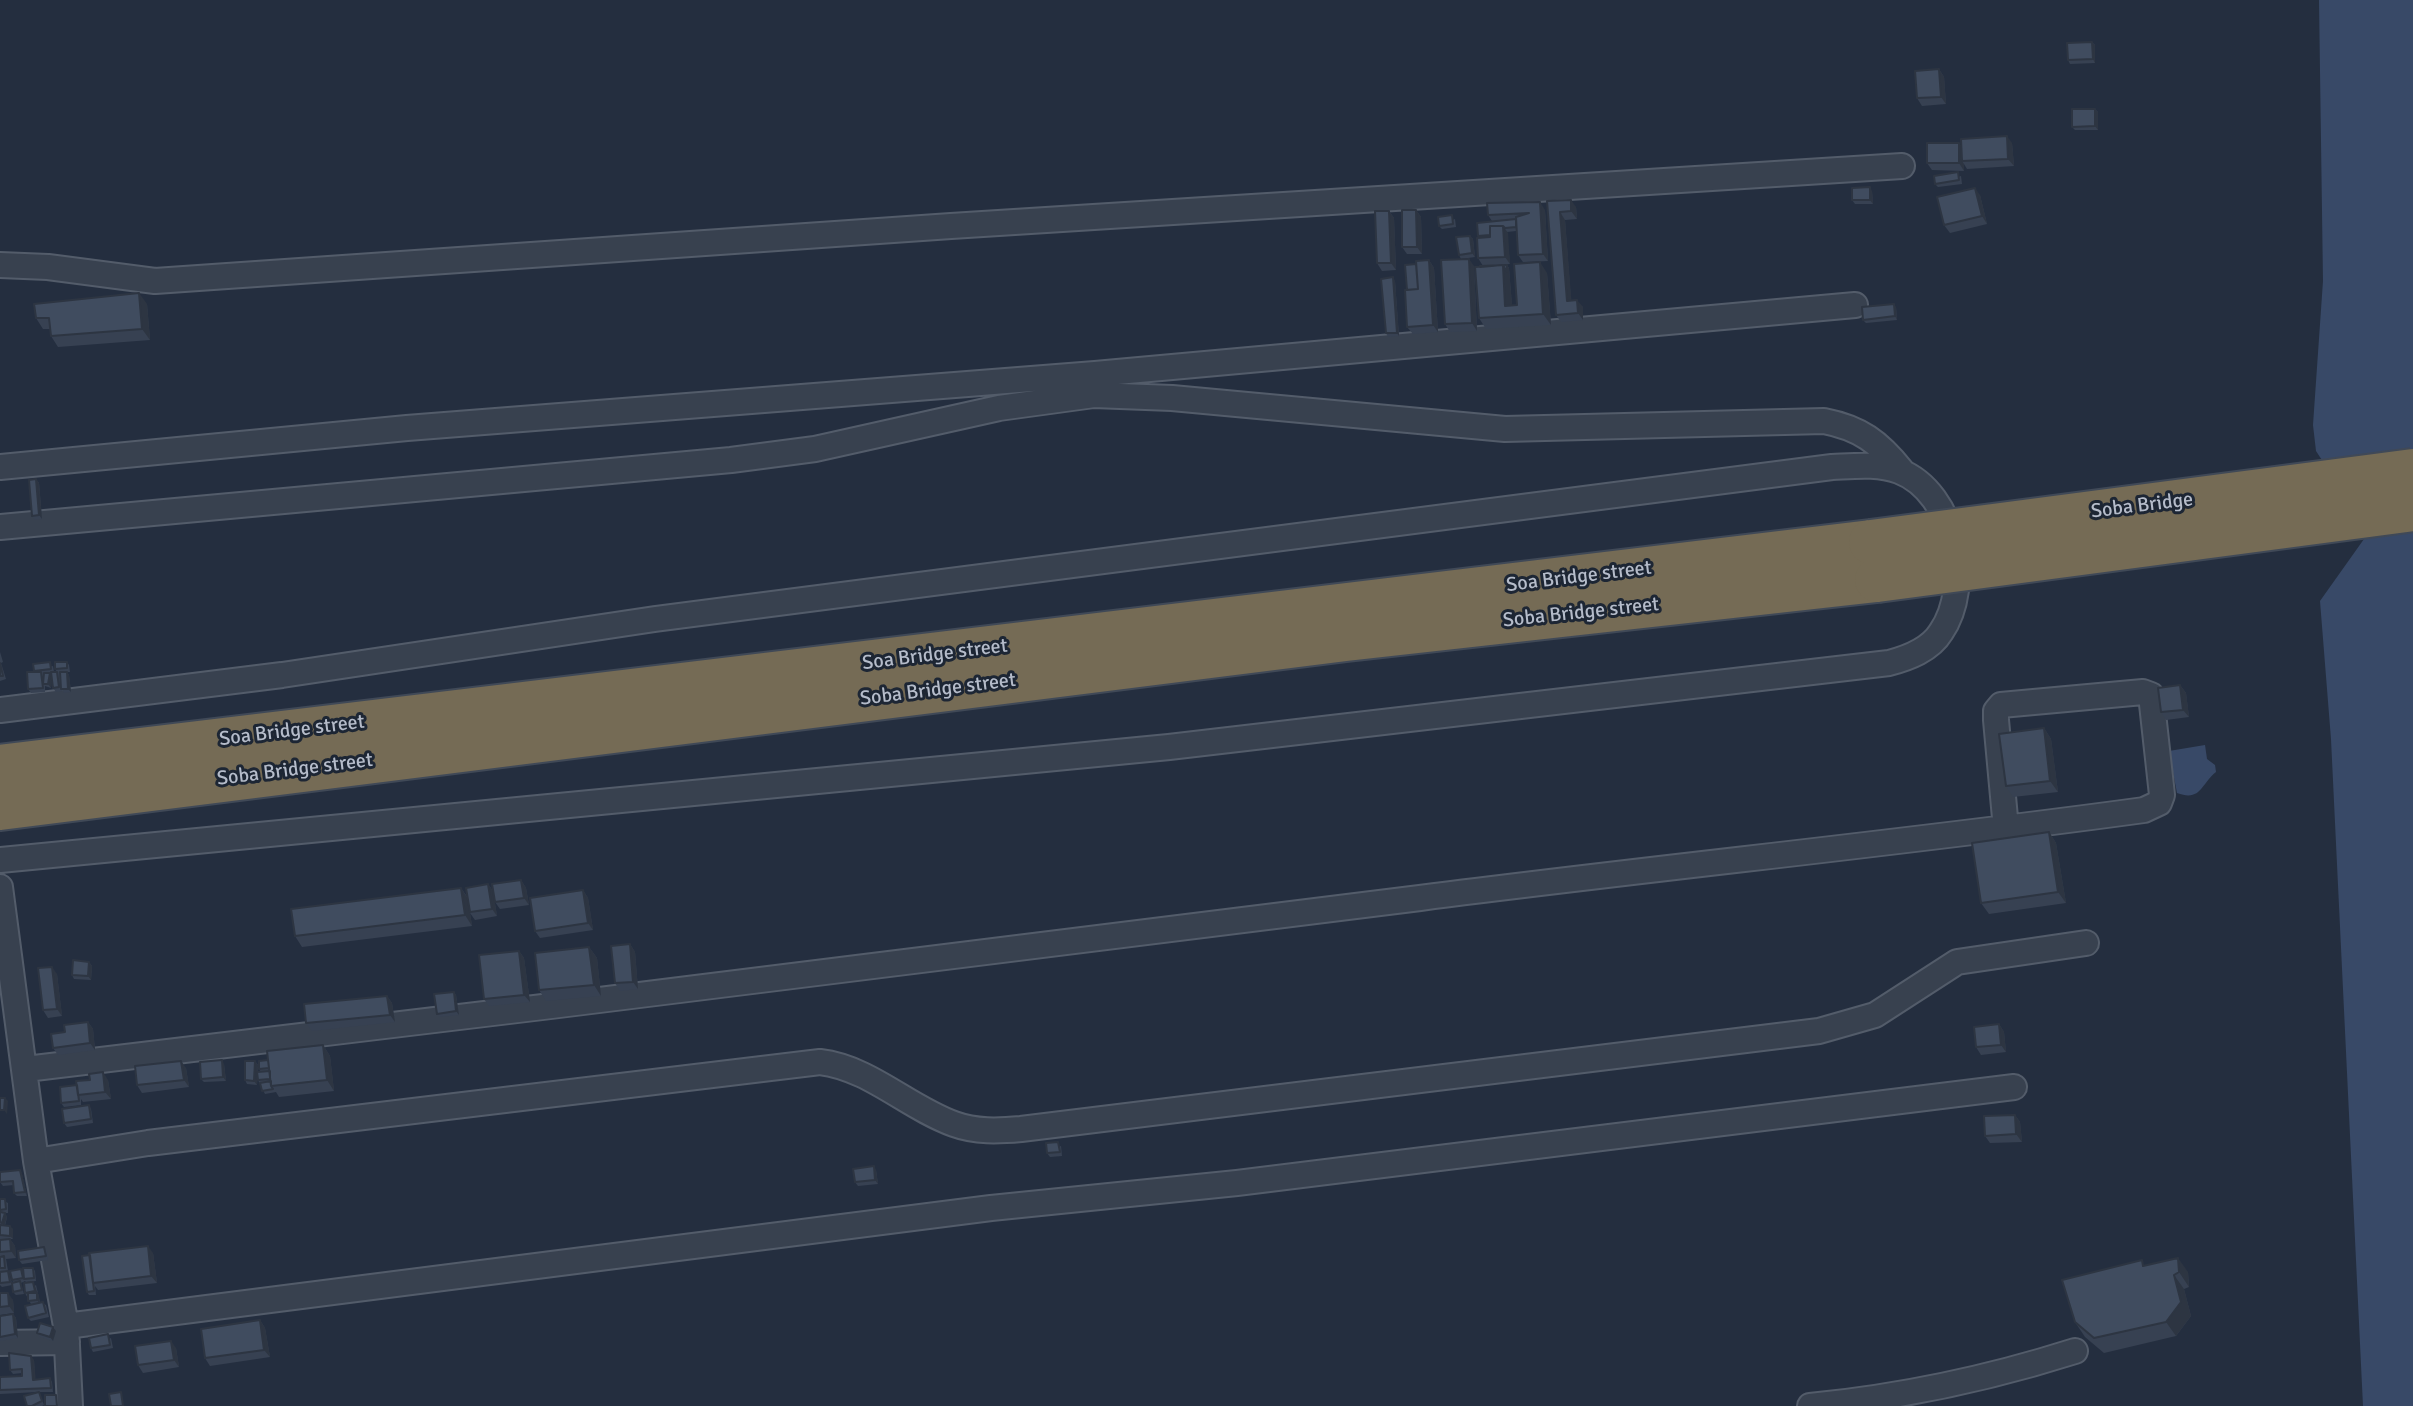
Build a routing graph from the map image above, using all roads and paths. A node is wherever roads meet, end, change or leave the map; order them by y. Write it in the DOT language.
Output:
graph roads {
  1 [pos="1902,166"];
  2 [pos="0,265"];
  3 [pos="1855,305"];
  4 [pos="0,467"];
  5 [pos="1902,471"];
  6 [pos="2413,471"];
  7 [pos="2413,509"];
  8 [pos="0,527"];
  9 [pos="1874,561"];
  10 [pos="0,710"];
  11 [pos="0,767"];
  12 [pos="0,808"];
  13 [pos="2006,829"];
  14 [pos="0,860"];
  15 [pos="0,887"];
  16 [pos="2086,943"];
  17 [pos="26,1069"];
  18 [pos="2014,1087"];
  19 [pos="36,1161"];
  20 [pos="66,1334"];
  21 [pos="0,1343"];
  22 [pos="2075,1351"];
  23 [pos="70,1406"];
  24 [pos="1810,1406"];
  1 -- 2 [label="street"];
  3 -- 4 [label="street"];
  5 -- 8 [label="street"];
  5 -- 10 [label="street"];
  5 -- 14 [label="street"];
  6 -- 9 [label="highway, Soba Bridge, bridge"];
  7 -- 9 [label="highway, Soba Bridge, bridge"];
  9 -- 11 [label="highway, Soa Bridge street"];
  9 -- 12 [label="highway, Soba Bridge street"];
  13 -- 13 [label="street"];
  13 -- 17 [label="street"];
  15 -- 17 [label="street"];
  16 -- 19 [label="street"];
  17 -- 19 [label="street"];
  18 -- 20 [label="street"];
  19 -- 20 [label="street"];
  20 -- 21 [label="street"];
  20 -- 23 [label="street"];
  22 -- 24 [label="street"];
}
